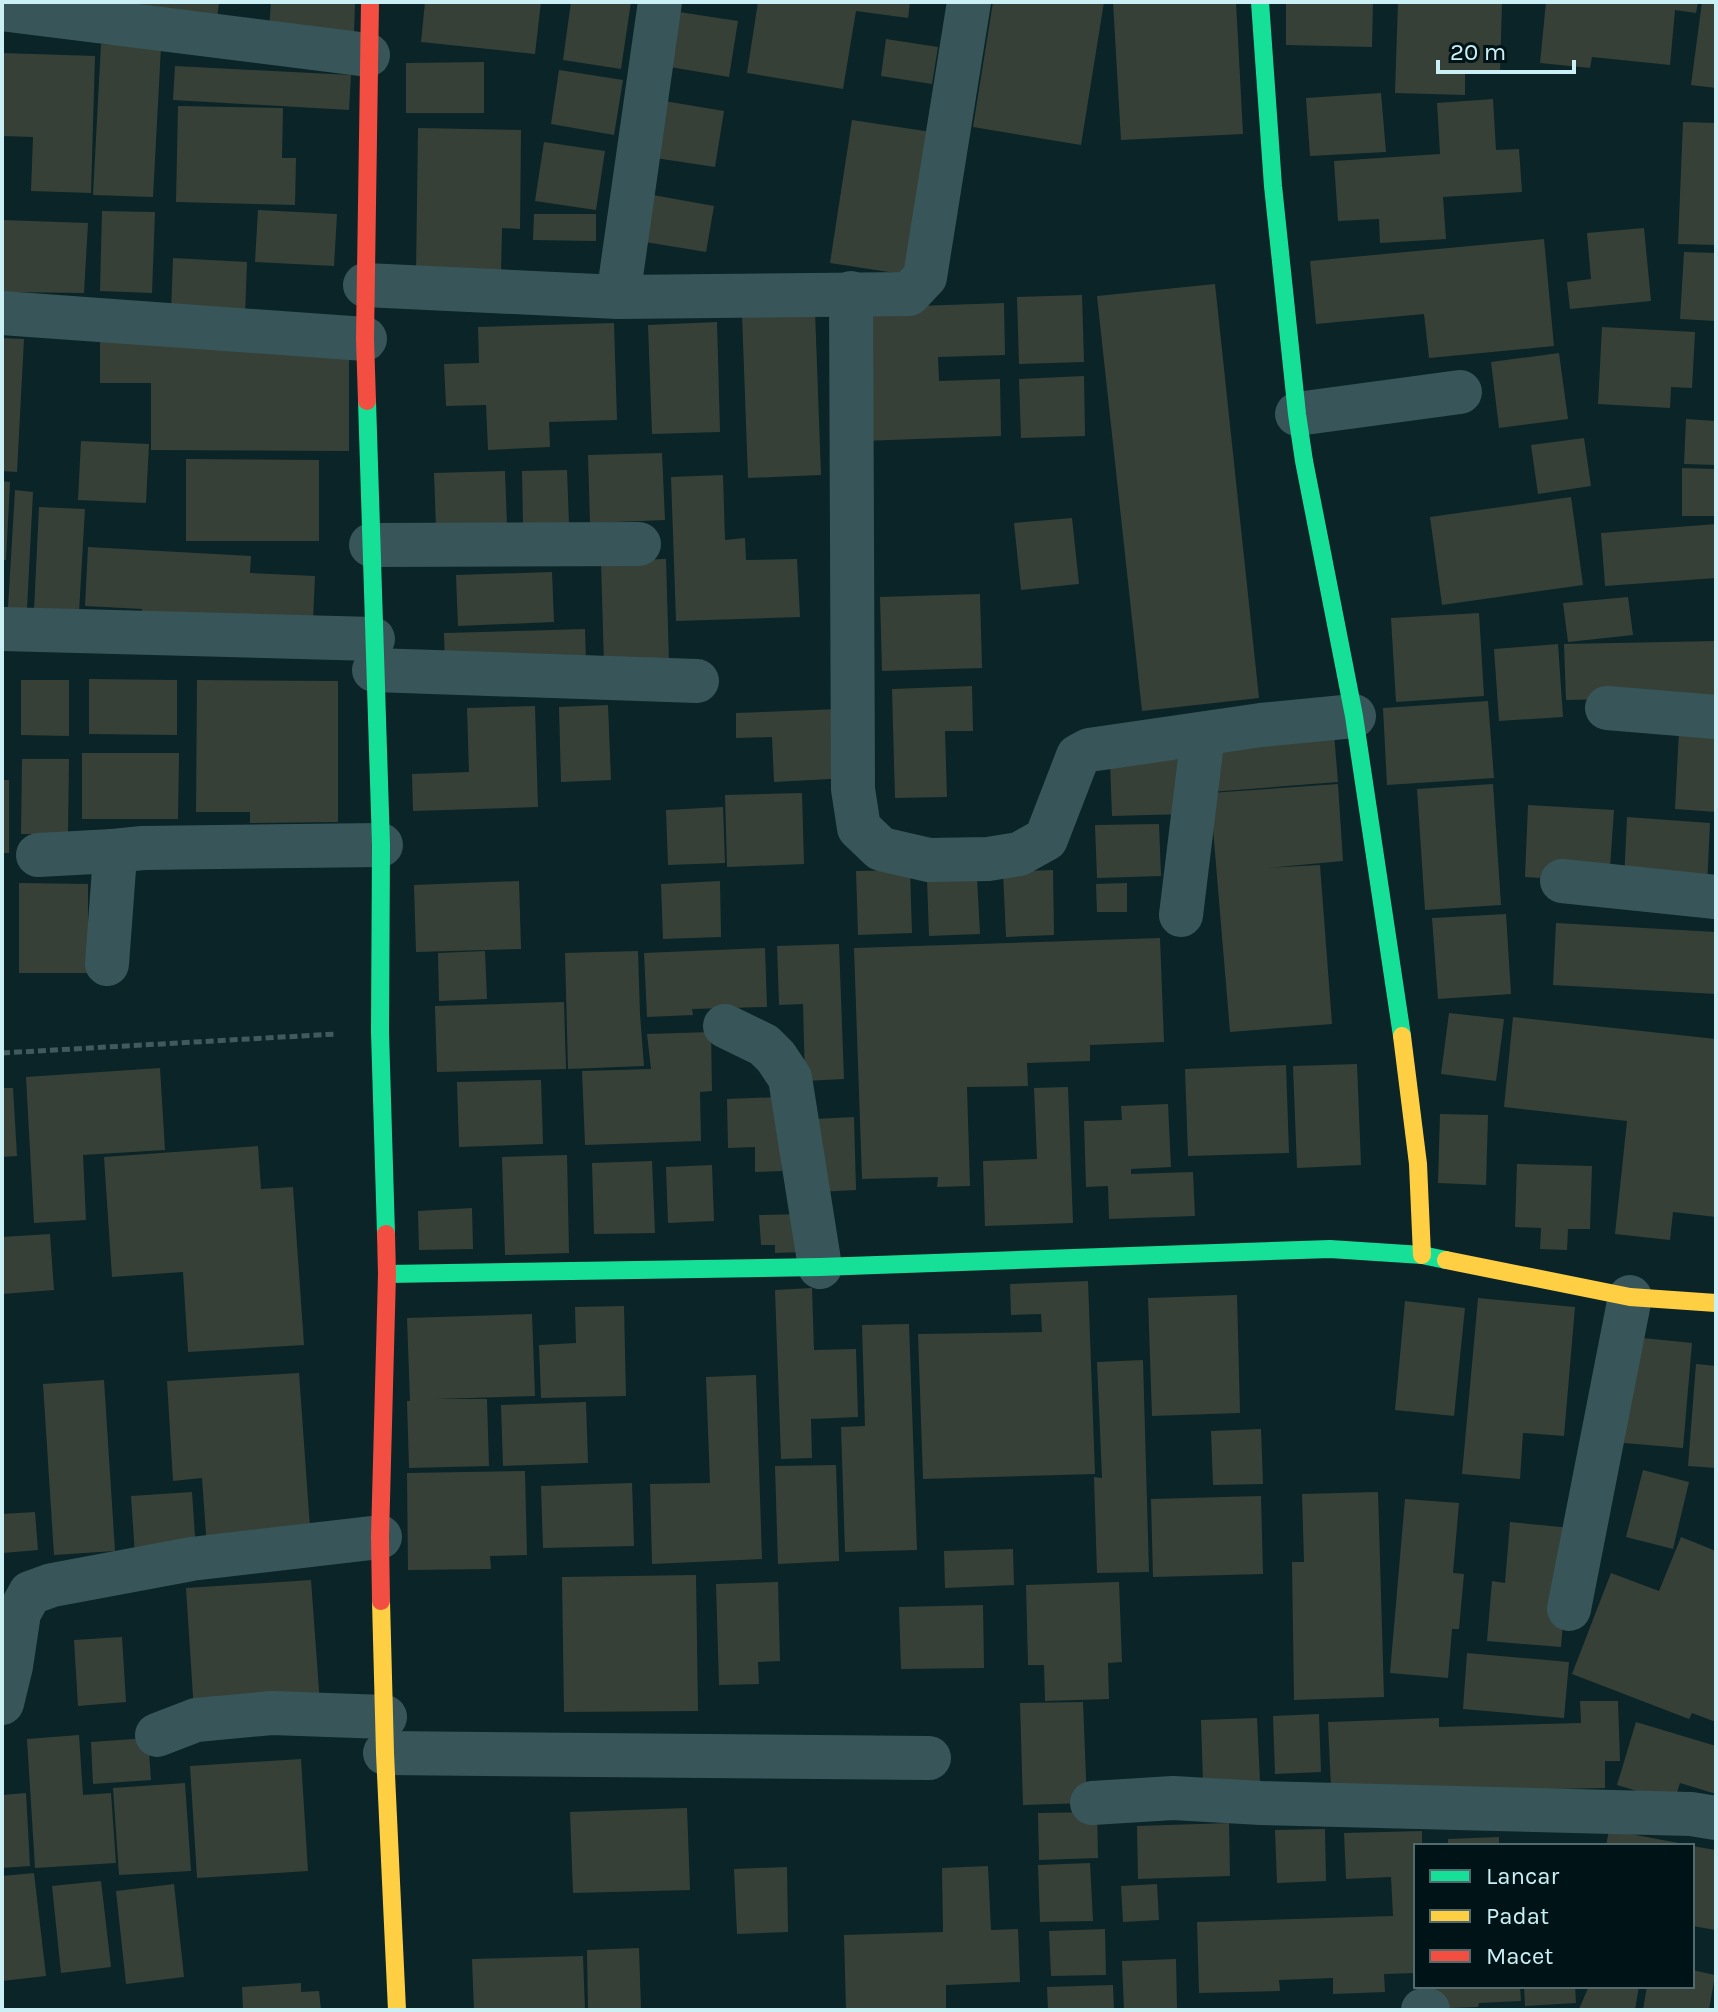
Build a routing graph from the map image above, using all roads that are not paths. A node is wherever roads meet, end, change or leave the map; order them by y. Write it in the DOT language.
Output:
graph roads {
  1 [pos="370,2"];
  2 [pos="660,2"];
  3 [pos="969,2"];
  4 [pos="1260,2"];
  5 [pos="2,9"];
  6 [pos="368,55"];
  7 [pos="365,285"];
  8 [pos="851,293"];
  9 [pos="618,297"];
  10 [pos="2,313"];
  11 [pos="365,339"];
  12 [pos="1460,392"];
  13 [pos="1297,414"];
  14 [pos="639,544"];
  15 [pos="371,545"];
  16 [pos="2,629"];
  17 [pos="373,655"];
  18 [pos="697,681"];
  19 [pos="1607,708"];
  20 [pos="1354,716"];
  21 [pos="1716,717"];
  22 [pos="1203,734"];
  23 [pos="381,845"];
  24 [pos="113,851"];
  25 [pos="38,855"];
  26 [pos="1562,881"];
  27 [pos="1716,897"];
  28 [pos="1181,915"];
  29 [pos="107,964"];
  30 [pos="725,1026"];
  31 [pos="1422,1255"];
  32 [pos="820,1267"];
  33 [pos="387,1274"];
  34 [pos="1630,1297"];
  35 [pos="1716,1303"];
  36 [pos="380,1537"];
  37 [pos="1569,1609"];
  38 [pos="2,1703"];
  39 [pos="157,1735"];
  40 [pos="385,1735"];
  41 [pos="929,1758"];
  42 [pos="1092,1803"];
  43 [pos="1716,1818"];
  44 [pos="397,2010"];
  1 -- 6 [label="street"];
  2 -- 9 [label="street"];
  3 -- 8 [label="street"];
  4 -- 13 [label="street"];
  5 -- 6 [label="street"];
  6 -- 7 [label="street"];
  7 -- 9 [label="street"];
  7 -- 11 [label="street"];
  8 -- 9 [label="street"];
  8 -- 22 [label="street"];
  10 -- 11 [label="street"];
  11 -- 15 [label="street"];
  12 -- 13 [label="street"];
  13 -- 20 [label="street"];
  14 -- 15 [label="street"];
  15 -- 17 [label="street"];
  16 -- 17 [label="street"];
  17 -- 18 [label="street"];
  17 -- 23 [label="street"];
  19 -- 21 [label="street"];
  20 -- 22 [label="street"];
  20 -- 31 [label="street"];
  22 -- 28 [label="street"];
  23 -- 24 [label="street"];
  23 -- 33 [label="street"];
  24 -- 25 [label="street"];
  24 -- 29 [label="street"];
  26 -- 27 [label="street"];
  30 -- 32 [label="street"];
  31 -- 32 [label="street"];
  31 -- 34 [label="street"];
  32 -- 33 [label="street"];
  33 -- 36 [label="street"];
  34 -- 35 [label="street"];
  34 -- 37 [label="street"];
  36 -- 38 [label="street"];
  36 -- 40 [label="street"];
  39 -- 40 [label="street"];
  40 -- 41 [label="street"];
  40 -- 44 [label="street"];
  42 -- 43 [label="street"];
}
